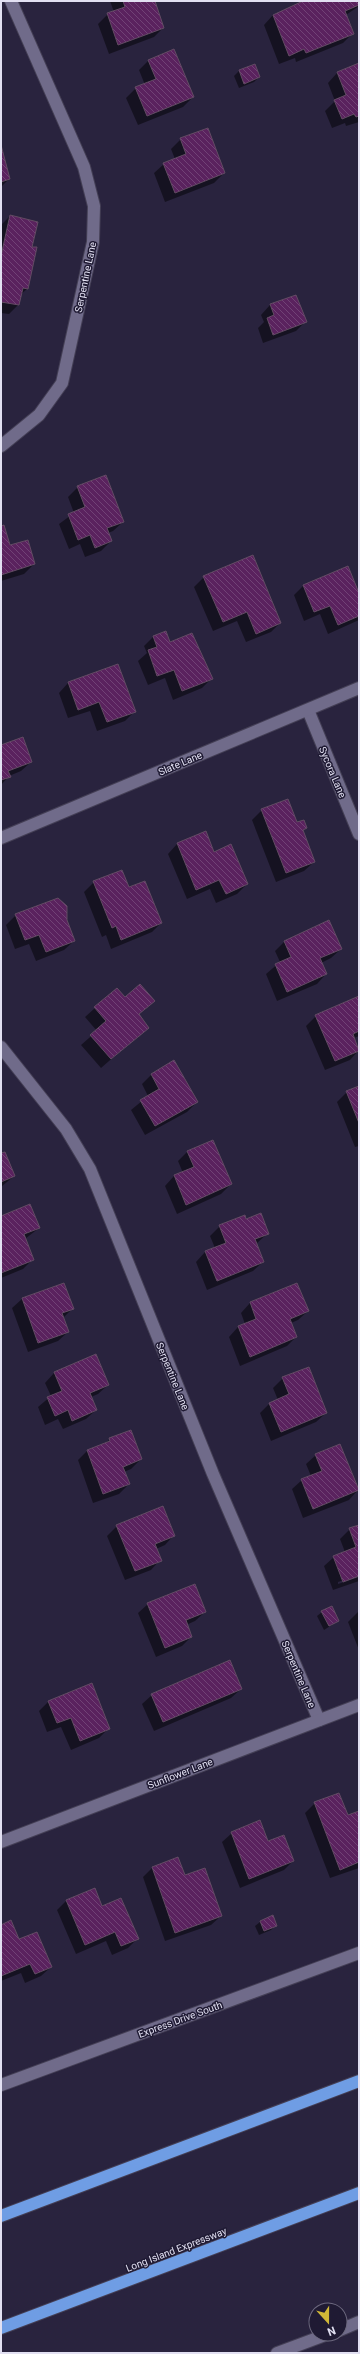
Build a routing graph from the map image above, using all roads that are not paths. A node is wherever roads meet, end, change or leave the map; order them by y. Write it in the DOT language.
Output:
graph roads {
  1 [pos="11,1"];
  2 [pos="1,446"];
  3 [pos="359,688"];
  4 [pos="308,710"];
  5 [pos="359,834"];
  6 [pos="1,838"];
  7 [pos="1,1047"];
  8 [pos="359,1705"];
  9 [pos="319,1720"];
  10 [pos="1,1842"];
  11 [pos="359,1953"];
  12 [pos="359,2081"];
  13 [pos="1,2085"];
  14 [pos="359,2193"];
  15 [pos="1,2216"];
  16 [pos="359,2322"];
  17 [pos="348,2327"];
  18 [pos="1,2328"];
  19 [pos="308,2341"];
  20 [pos="277,2353"];
  1 -- 2 [label="street, Serpentine Lane"];
  3 -- 4 [label="street, Slate Lane"];
  4 -- 5 [label="street, Sycora Lane"];
  4 -- 6 [label="street, Slate Lane"];
  7 -- 9 [label="street, Serpentine Lane"];
  8 -- 9 [label="street, Sunflower Lane"];
  9 -- 10 [label="street, Sunflower Lane"];
  11 -- 13 [label="street, Express Drive South"];
  12 -- 15 [label="highway"];
  14 -- 18 [label="highway, Long Island Expressway"];
  16 -- 17 [label="street"];
  19 -- 20 [label="street"];
}
